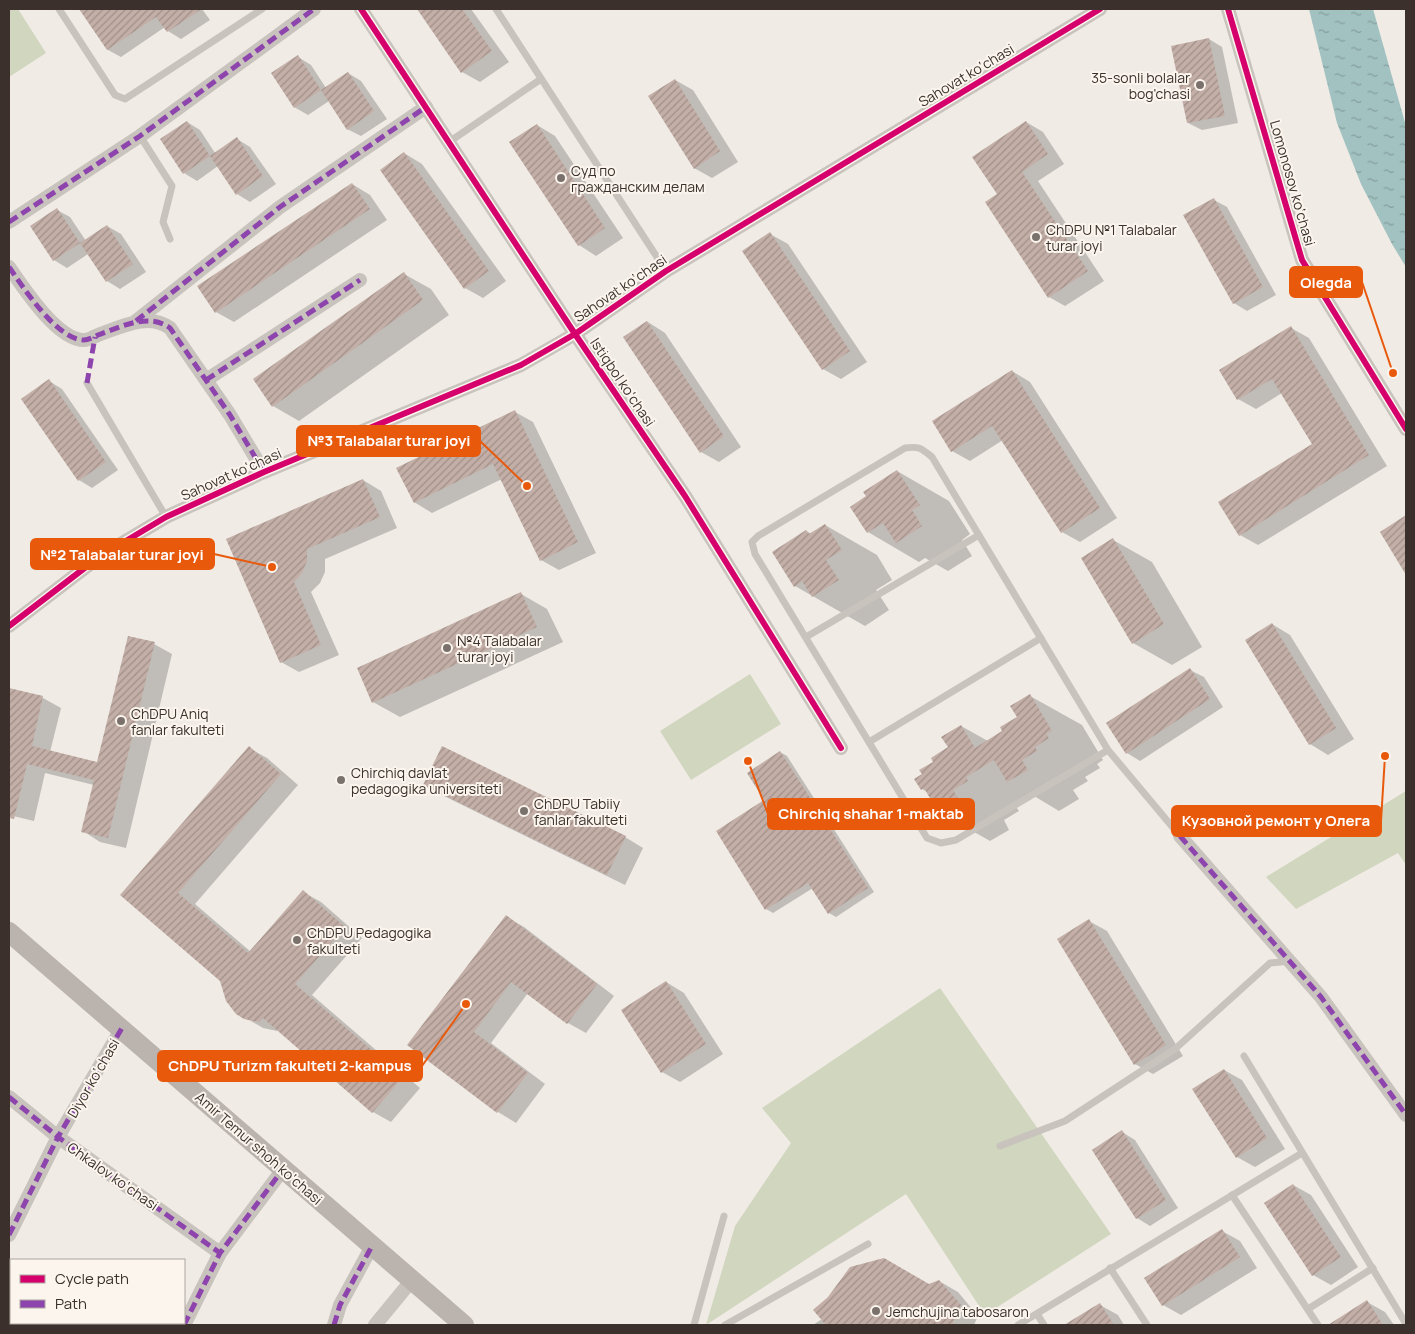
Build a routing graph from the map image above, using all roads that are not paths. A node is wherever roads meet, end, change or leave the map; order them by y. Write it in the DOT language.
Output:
graph roads {
  1 [pos="59,9"];
  2 [pos="262,9"];
  3 [pos="314,9"];
  4 [pos="361,9"];
  5 [pos="496,9"];
  6 [pos="1100,9"];
  7 [pos="1228,9"];
  8 [pos="541,79"];
  9 [pos="426,107"];
  10 [pos="140,136"];
  11 [pos="448,142"];
  12 [pos="9,222"];
  13 [pos="170,240"];
  14 [pos="9,267"];
  15 [pos="666,271"];
  16 [pos="360,280"];
  17 [pos="136,321"];
  18 [pos="575,334"];
  19 [pos="206,380"];
  20 [pos="87,383"];
  21 [pos="1406,429"];
  22 [pos="264,472"];
  23 [pos="166,517"];
  24 [pos="979,535"];
  25 [pos="9,626"];
  26 [pos="806,637"];
  27 [pos="1041,638"];
  28 [pos="869,742"];
  29 [pos="841,748"];
  30 [pos="1108,750"];
  31 [pos="1180,836"];
  32 [pos="9,932"];
  33 [pos="1291,961"];
  34 [pos="122,1028"];
  35 [pos="1244,1056"];
  36 [pos="9,1097"];
  37 [pos="1406,1115"];
  38 [pos="58,1138"];
  39 [pos="1000,1146"];
  40 [pos="1302,1153"];
  41 [pos="284,1168"];
  42 [pos="1232,1195"];
  43 [pos="724,1216"];
  44 [pos="9,1235"];
  45 [pos="868,1244"];
  46 [pos="372,1246"];
  47 [pos="220,1252"];
  48 [pos="1110,1268"];
  49 [pos="1373,1268"];
  50 [pos="412,1280"];
  51 [pos="1308,1309"];
  52 [pos="1037,1314"];
  53 [pos="185,1323"];
  54 [pos="1406,1324"];
  55 [pos="334,1325"];
  56 [pos="375,1325"];
  57 [pos="464,1325"];
  58 [pos="694,1325"];
  59 [pos="725,1325"];
  60 [pos="1018,1325"];
  61 [pos="1044,1325"];
  62 [pos="1147,1325"];
  63 [pos="1318,1325"];
  1 -- 2 [label="lane"];
  3 -- 10 [label="street"];
  4 -- 9 [label="street, Istiqbol ko‘chasi"];
  5 -- 8 [label="lane"];
  6 -- 15 [label="street, Sahovat ko‘chasi"];
  7 -- 21 [label="street, Lomonosov ko‘chasi"];
  8 -- 11 [label="lane"];
  8 -- 15 [label="lane"];
  9 -- 11 [label="street, Istiqbol ko‘chasi"];
  9 -- 17 [label="street"];
  10 -- 12 [label="street"];
  10 -- 13 [label="lane"];
  11 -- 18 [label="street, Istiqbol ko‘chasi"];
  14 -- 17 [label="street"];
  15 -- 18 [label="street, Sahovat ko‘chasi"];
  16 -- 19 [label="street"];
  17 -- 19 [label="street"];
  18 -- 22 [label="street, Sahovat ko‘chasi"];
  18 -- 29 [label="street, Istiqbol ko‘chasi"];
  19 -- 22 [label="street"];
  20 -- 23 [label="lane"];
  22 -- 23 [label="street, Sahovat ko‘chasi"];
  23 -- 25 [label="street, Sahovat ko‘chasi"];
  24 -- 26 [label="lane"];
  24 -- 26 [label="lane"];
  24 -- 27 [label="lane"];
  26 -- 28 [label="lane"];
  27 -- 28 [label="lane"];
  27 -- 30 [label="lane"];
  28 -- 30 [label="lane"];
  30 -- 31 [label="lane"];
  31 -- 33 [label="street"];
  32 -- 34 [label="main road, Amir Temur shoh ko‘chasi"];
  33 -- 37 [label="street"];
  33 -- 39 [label="lane"];
  34 -- 38 [label="street, Diyor ko‘chasi"];
  34 -- 41 [label="main road, Amir Temur shoh ko‘chasi"];
  35 -- 40 [label="lane"];
  36 -- 38 [label="street, Chkalov ko‘chasi"];
  38 -- 44 [label="street, Diyor ko‘chasi"];
  38 -- 47 [label="street, Chkalov ko‘chasi"];
  40 -- 42 [label="lane"];
  40 -- 49 [label="lane"];
  41 -- 46 [label="main road, Amir Temur shoh ko‘chasi"];
  41 -- 47 [label="street"];
  42 -- 48 [label="lane"];
  42 -- 51 [label="lane"];
  43 -- 58 [label="lane"];
  45 -- 59 [label="lane"];
  46 -- 50 [label="main road, Amir Temur shoh ko‘chasi"];
  46 -- 55 [label="street"];
  47 -- 53 [label="street"];
  48 -- 52 [label="lane"];
  48 -- 62 [label="lane"];
  49 -- 51 [label="lane"];
  49 -- 54 [label="lane"];
  50 -- 56 [label="street"];
  50 -- 57 [label="main road, Amir Temur shoh ko‘chasi"];
  51 -- 63 [label="lane"];
  52 -- 60 [label="lane"];
  52 -- 61 [label="lane"];
}
